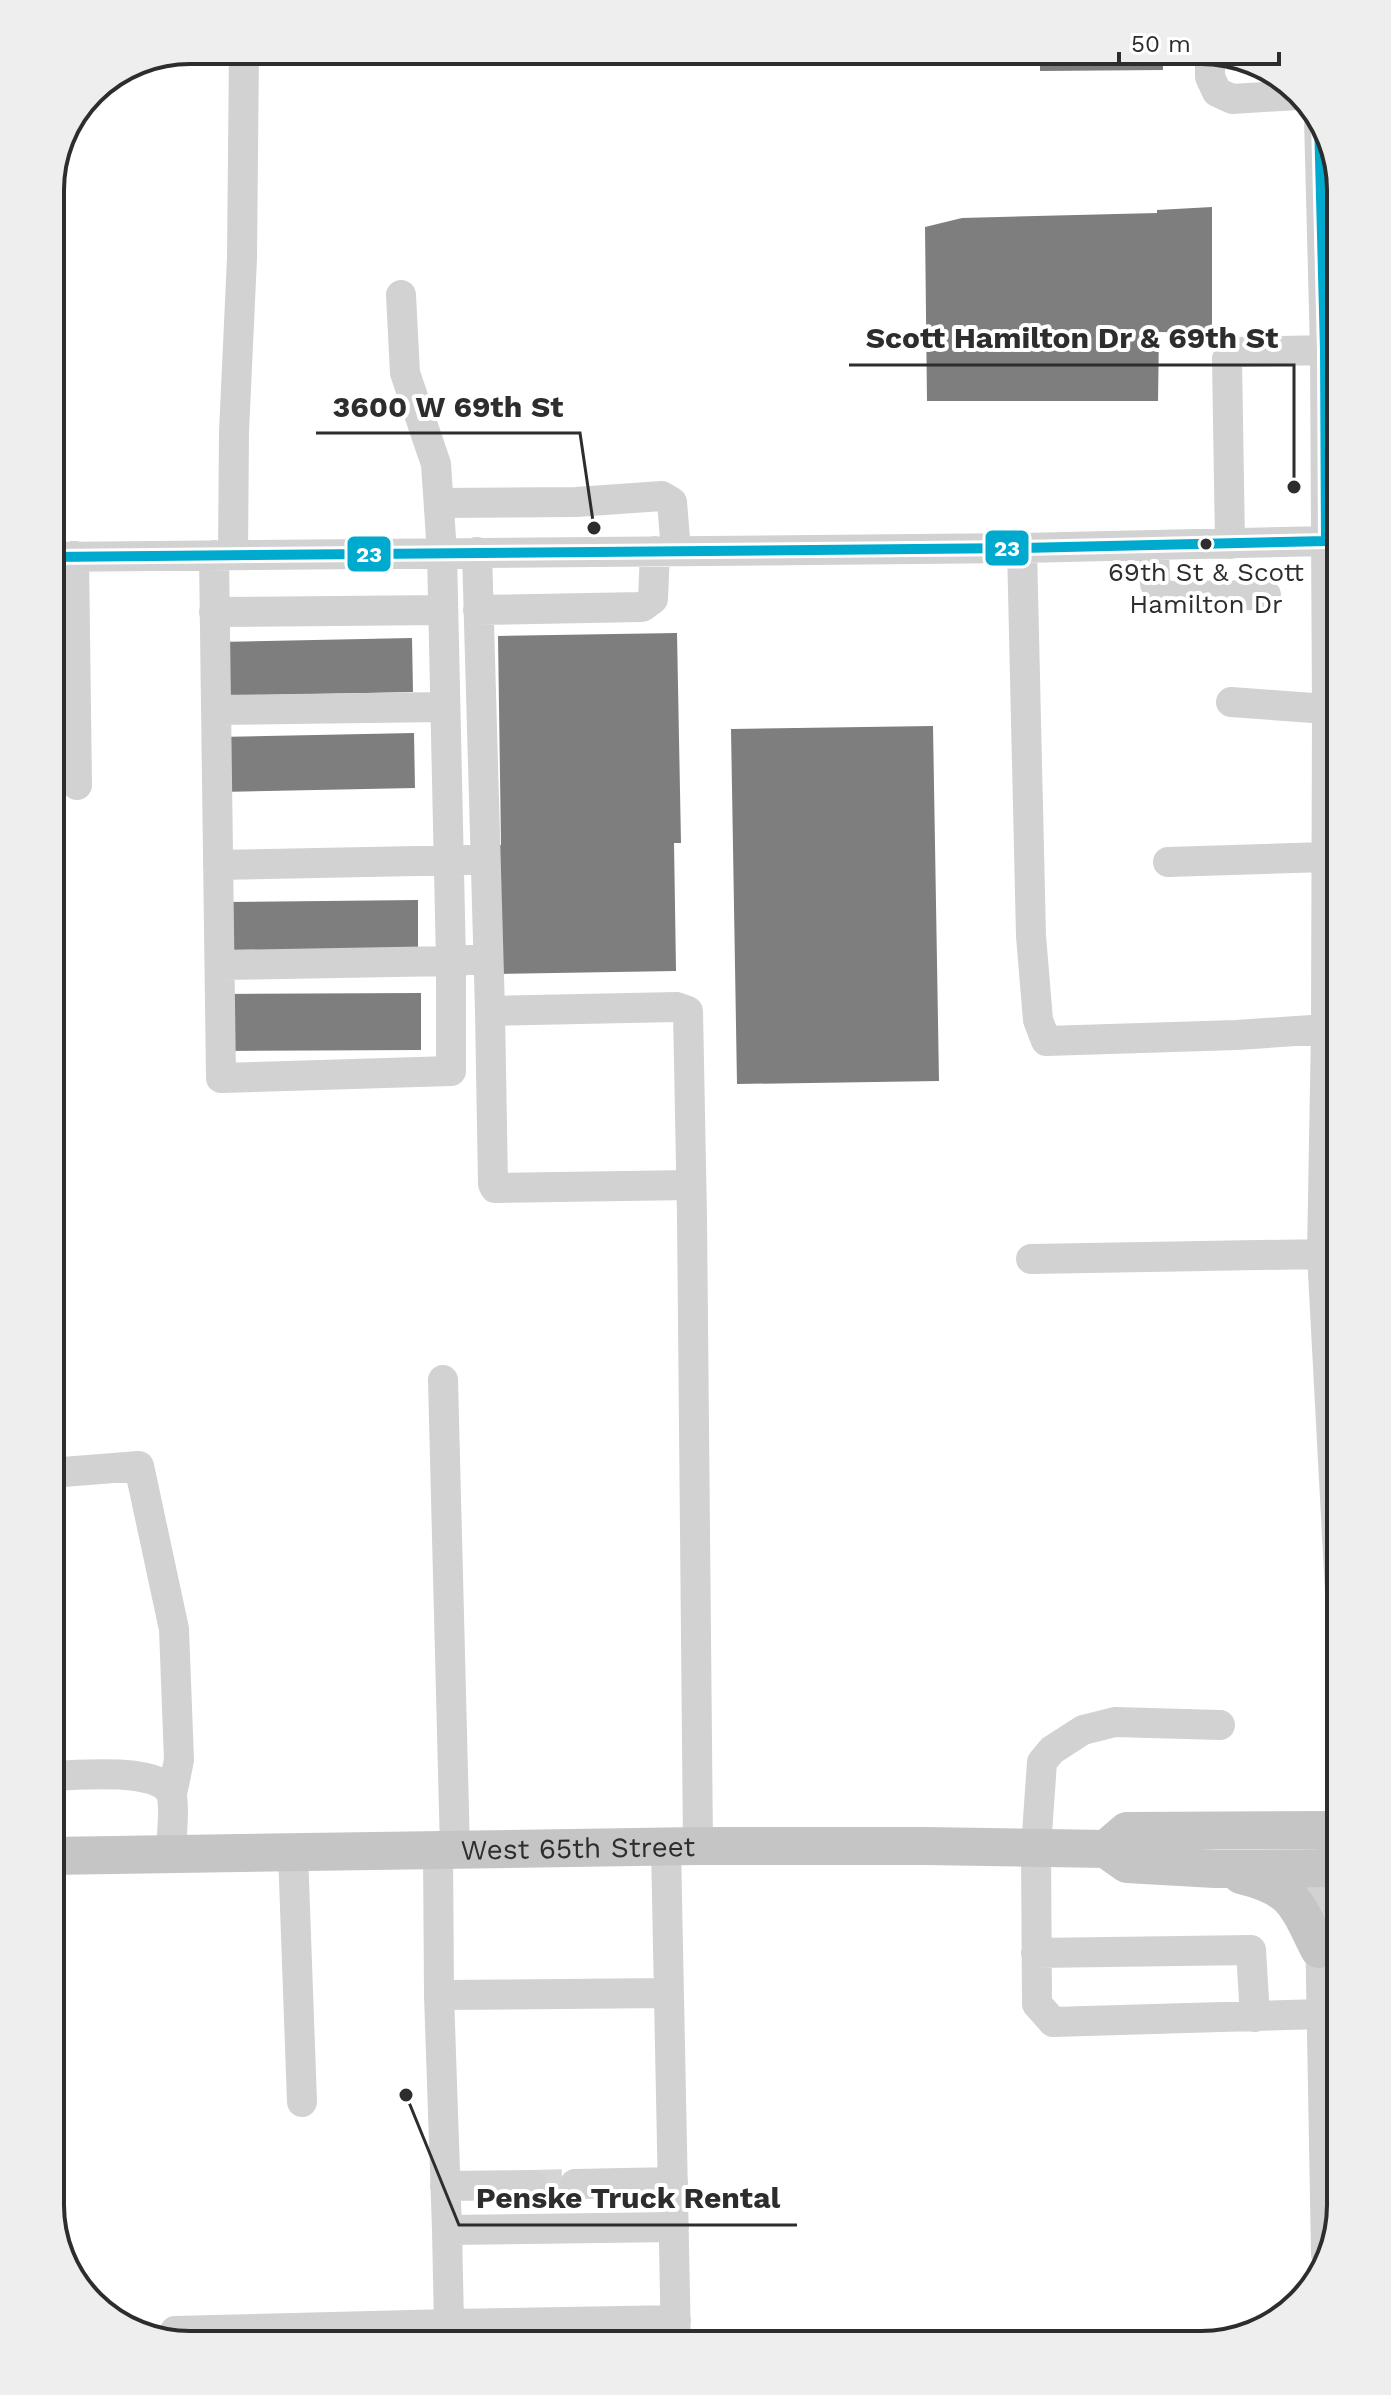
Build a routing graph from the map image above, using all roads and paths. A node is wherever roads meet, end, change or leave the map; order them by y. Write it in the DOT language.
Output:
graph roads {
  1 [pos="244,64"];
  2 [pos="1210,64"];
  3 [pos="1285,96"];
  4 [pos="1320,149"];
  5 [pos="401,295"];
  6 [pos="1325,350"];
  7 [pos="1327,385"];
  8 [pos="439,503"];
  9 [pos="1327,541"];
  10 [pos="1230,544"];
  11 [pos="1154,545"];
  12 [pos="1022,548"];
  13 [pos="666,551"];
  14 [pos="477,552"];
  15 [pos="442,553"];
  16 [pos="223,555"];
  17 [pos="64,556"];
  18 [pos="64,587"];
  19 [pos="1266,595"];
  20 [pos="443,610"];
  21 [pos="478,610"];
  22 [pos="214,612"];
  23 [pos="1231,702"];
  24 [pos="444,707"];
  25 [pos="1327,709"];
  26 [pos="216,710"];
  27 [pos="77,785"];
  28 [pos="1325,857"];
  29 [pos="486,860"];
  30 [pos="448,861"];
  31 [pos="1168,862"];
  32 [pos="218,865"];
  33 [pos="488,959"];
  34 [pos="451,961"];
  35 [pos="220,965"];
  36 [pos="490,1011"];
  37 [pos="1326,1029"];
  38 [pos="691,1185"];
  39 [pos="1322,1254"];
  40 [pos="1031,1259"];
  41 [pos="1327,1313"];
  42 [pos="443,1380"];
  43 [pos="64,1472"];
  44 [pos="1220,1725"];
  45 [pos="64,1776"];
  46 [pos="172,1794"];
  47 [pos="1327,1830"];
  48 [pos="682,1847"];
  49 [pos="1036,1848"];
  50 [pos="1106,1849"];
  51 [pos="446,1850"];
  52 [pos="293,1852"];
  53 [pos="171,1854"];
  54 [pos="64,1856"];
  55 [pos="1327,1861"];
  56 [pos="1215,1869"];
  57 [pos="1327,1902"];
  58 [pos="1319,1949"];
  59 [pos="1036,1953"];
  60 [pos="669,1993"];
  61 [pos="439,1995"];
  62 [pos="1321,2014"];
  63 [pos="1255,2017"];
  64 [pos="302,2102"];
  65 [pos="673,2182"];
  66 [pos="575,2184"];
  67 [pos="532,2185"];
  68 [pos="445,2186"];
  69 [pos="1327,2206"];
  70 [pos="674,2227"];
  71 [pos="447,2230"];
  72 [pos="449,2324"];
  73 [pos="417,2331"];
  74 [pos="648,2331"];
  75 [pos="676,2331"];
  1 -- 16 [label="street"];
  2 -- 3 [label="street"];
  4 -- 6 [label="street"];
  5 -- 8 [label="street"];
  6 -- 7 [label="street"];
  6 -- 10 [label="street"];
  8 -- 13 [label="street"];
  8 -- 15 [label="street"];
  9 -- 10 [label="street"];
  10 -- 11 [label="street"];
  11 -- 12 [label="street"];
  11 -- 19 [label="street"];
  12 -- 13 [label="street"];
  12 -- 37 [label="street"];
  13 -- 14 [label="street"];
  13 -- 21 [label="street"];
  14 -- 15 [label="street"];
  14 -- 21 [label="street"];
  15 -- 16 [label="street"];
  15 -- 20 [label="street"];
  16 -- 17 [label="street"];
  16 -- 22 [label="street"];
  18 -- 27 [label="street"];
  20 -- 22 [label="street"];
  20 -- 24 [label="street"];
  21 -- 29 [label="street"];
  22 -- 26 [label="street"];
  23 -- 25 [label="street"];
  24 -- 26 [label="street"];
  24 -- 30 [label="street"];
  25 -- 28 [label="street"];
  26 -- 32 [label="street"];
  28 -- 31 [label="street"];
  28 -- 37 [label="street"];
  29 -- 30 [label="street"];
  29 -- 33 [label="street"];
  30 -- 32 [label="street"];
  30 -- 34 [label="street"];
  32 -- 35 [label="street"];
  33 -- 34 [label="street"];
  33 -- 36 [label="street"];
  34 -- 35 [label="street"];
  34 -- 35 [label="street"];
  36 -- 38 [label="street"];
  36 -- 38 [label="street"];
  37 -- 39 [label="street"];
  38 -- 48 [label="street"];
  39 -- 40 [label="street"];
  39 -- 41 [label="street"];
  42 -- 51 [label="street"];
  43 -- 46 [label="street"];
  44 -- 49 [label="street"];
  45 -- 46 [label="street"];
  46 -- 53 [label="street"];
  47 -- 50 [label="main road, West 65th Street"];
  48 -- 49 [label="main road, West 65th Street"];
  48 -- 51 [label="main road, West 65th Street"];
  48 -- 60 [label="street"];
  49 -- 50 [label="main road, West 65th Street"];
  49 -- 59 [label="street"];
  50 -- 56 [label="main road, West 65th Street"];
  51 -- 52 [label="main road, West 65th Street"];
  51 -- 61 [label="street"];
  52 -- 53 [label="main road, West 65th Street"];
  52 -- 64 [label="street"];
  53 -- 54 [label="main road, West 65th Street"];
  55 -- 56 [label="main road, West 65th Street"];
  56 -- 58 [label="main road"];
  57 -- 58 [label="street"];
  58 -- 62 [label="street"];
  59 -- 63 [label="street"];
  59 -- 63 [label="street"];
  60 -- 61 [label="street"];
  60 -- 65 [label="street"];
  61 -- 68 [label="street"];
  62 -- 63 [label="street"];
  62 -- 69 [label="street"];
  65 -- 66 [label="street"];
  65 -- 70 [label="street"];
  67 -- 68 [label="street"];
  68 -- 71 [label="street"];
  70 -- 71 [label="street"];
  70 -- 75 [label="street"];
  71 -- 72 [label="street"];
  72 -- 73 [label="street"];
  72 -- 74 [label="street"];
}
